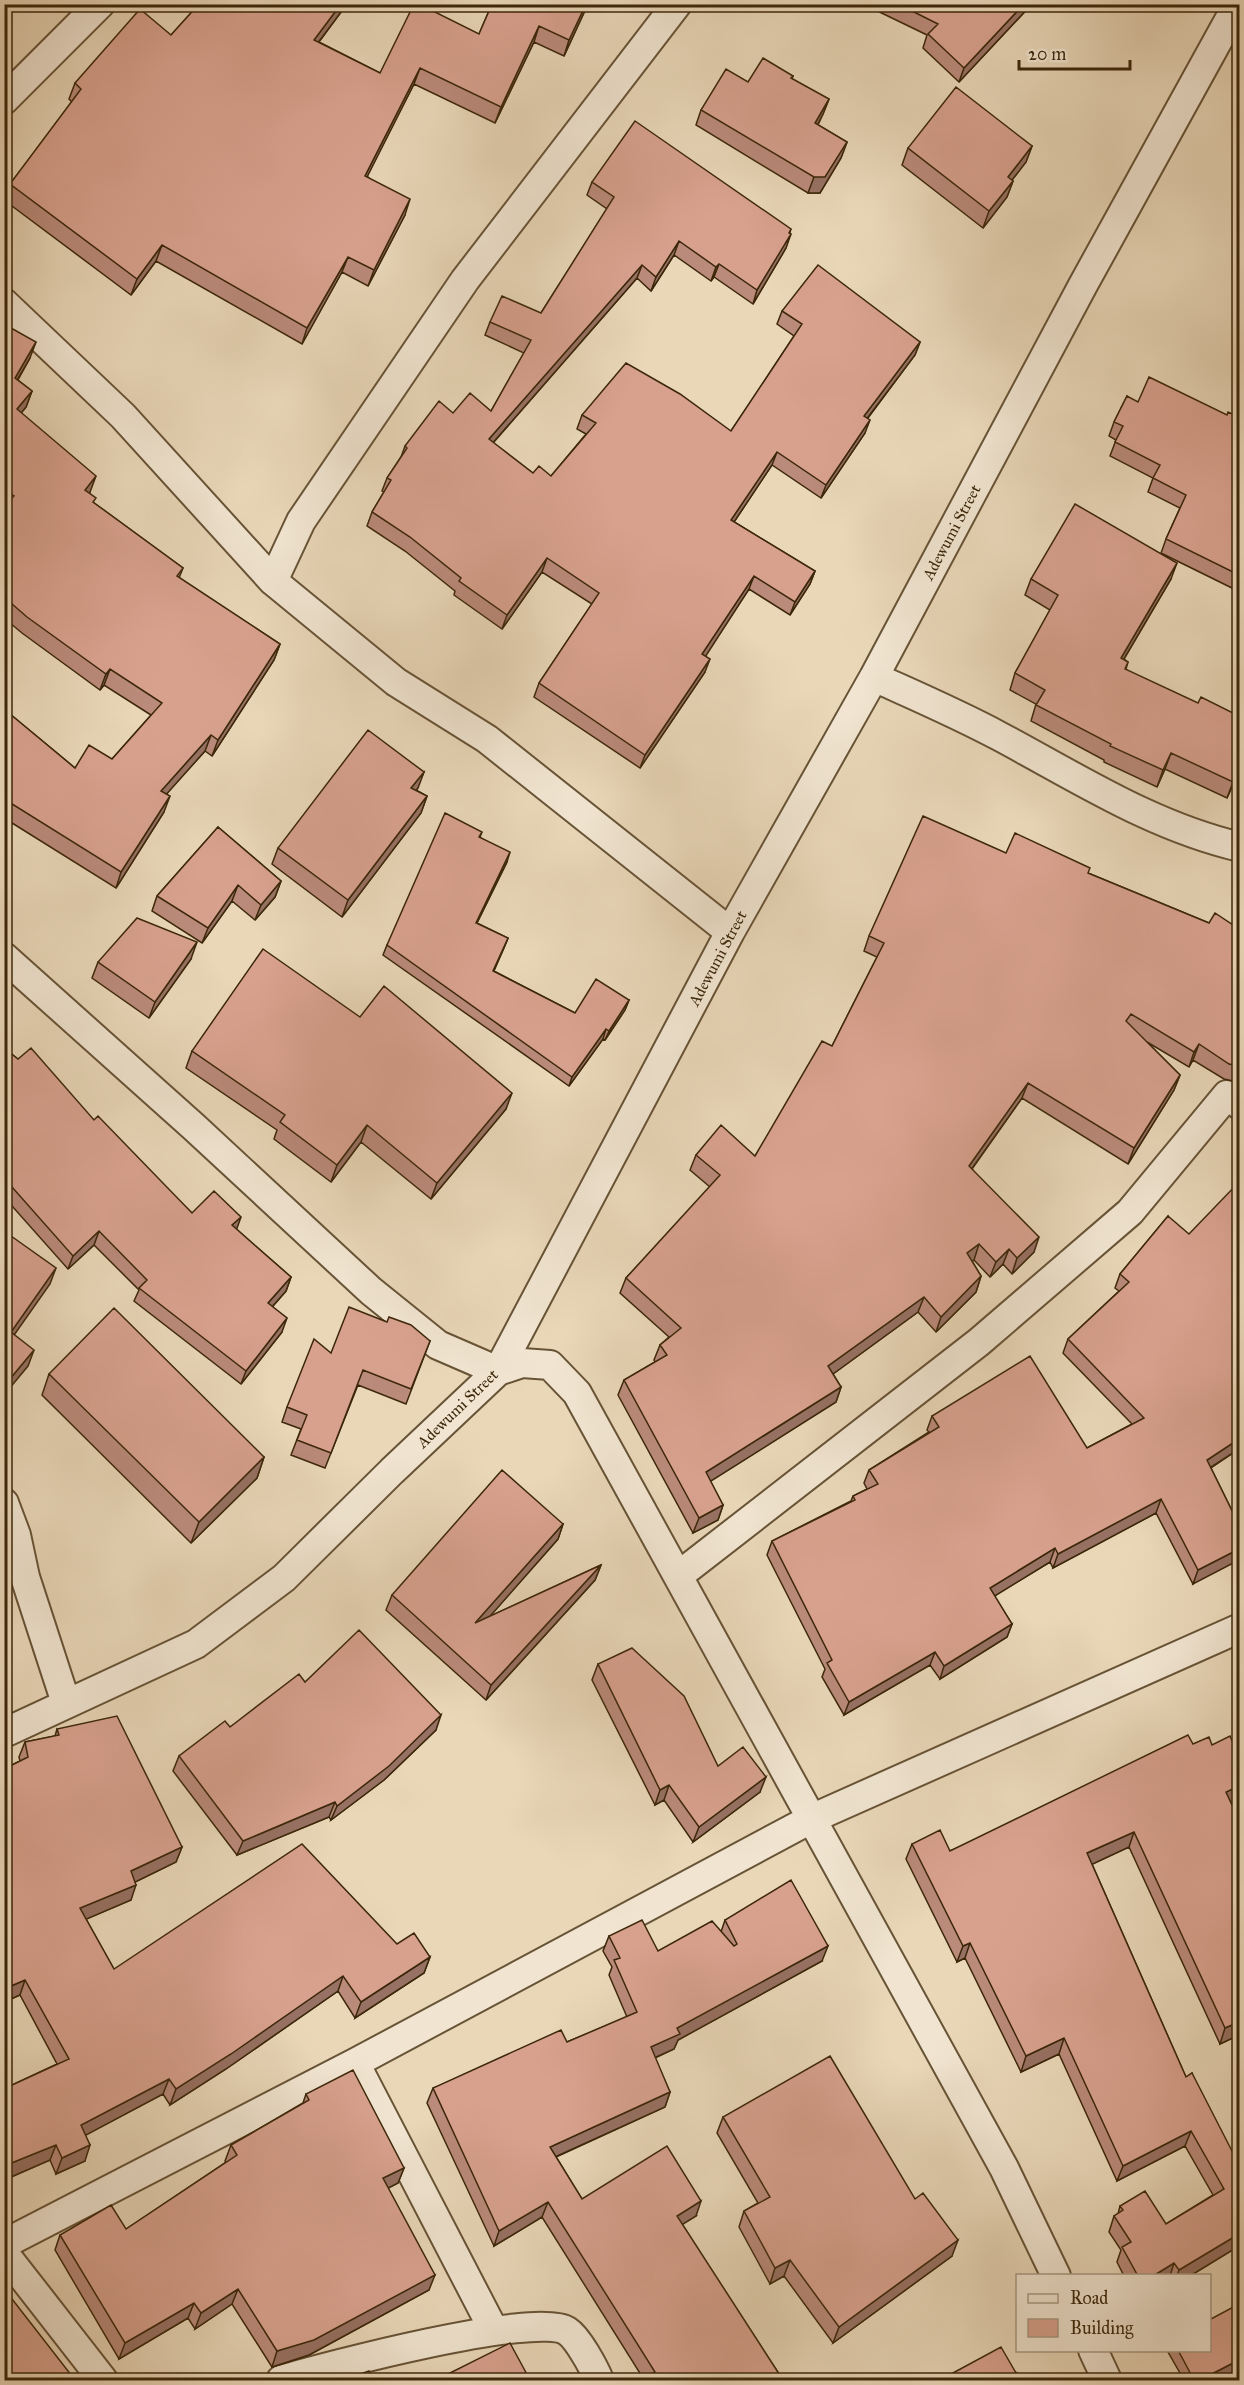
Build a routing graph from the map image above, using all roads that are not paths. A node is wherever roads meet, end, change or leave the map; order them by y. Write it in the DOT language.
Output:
graph roads {
  1 [pos="100,4"];
  2 [pos="677,4"];
  3 [pos="1238,4"];
  4 [pos="4,100"];
  5 [pos="4,303"];
  6 [pos="273,581"];
  7 [pos="874,677"];
  8 [pos="1239,847"];
  9 [pos="730,932"];
  10 [pos="4,957"];
  11 [pos="1239,1105"];
  12 [pos="498,1371"];
  13 [pos="4,1503"];
  14 [pos="678,1576"];
  15 [pos="1239,1628"];
  16 [pos="66,1703"];
  17 [pos="4,1733"];
  18 [pos="811,1819"];
  19 [pos="355,2063"];
  20 [pos="4,2244"];
  21 [pos="4,2253"];
  22 [pos="1055,2274"];
  23 [pos="494,2330"];
  24 [pos="1094,2352"];
  25 [pos="103,2380"];
  26 [pos="281,2380"];
  27 [pos="599,2380"];
  28 [pos="1107,2380"];
  1 -- 4 [label="street"];
  2 -- 6 [label="street"];
  3 -- 7 [label="street, Adewumi Street"];
  5 -- 6 [label="street"];
  6 -- 9 [label="street"];
  7 -- 8 [label="street"];
  7 -- 9 [label="street, Adewumi Street"];
  9 -- 12 [label="street, Adewumi Street"];
  10 -- 12 [label="street"];
  11 -- 14 [label="street"];
  12 -- 14 [label="street"];
  12 -- 16 [label="street, Adewumi Street"];
  13 -- 16 [label="street"];
  14 -- 18 [label="street"];
  15 -- 18 [label="street"];
  16 -- 17 [label="street, Adewumi Street"];
  18 -- 19 [label="street"];
  18 -- 22 [label="street"];
  19 -- 20 [label="street"];
  19 -- 23 [label="street"];
  21 -- 25 [label="street"];
  23 -- 26 [label="street"];
  23 -- 27 [label="street"];
  24 -- 28 [label="street"];
}
